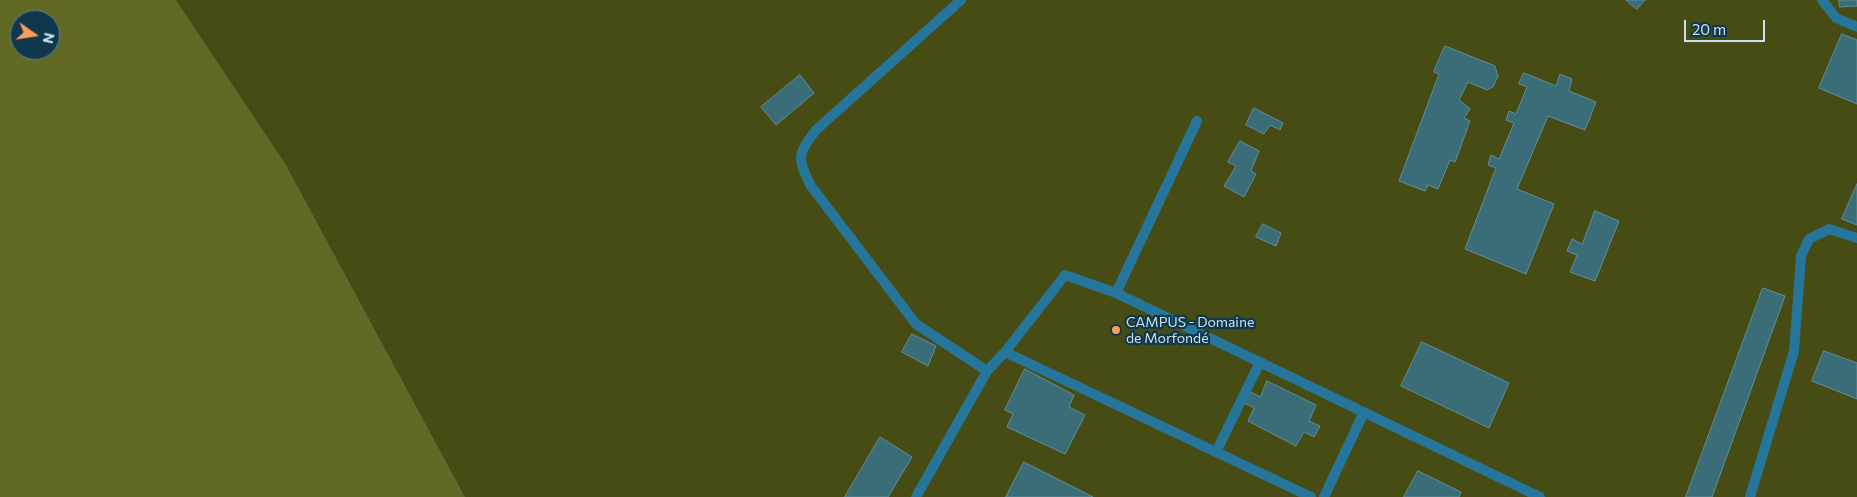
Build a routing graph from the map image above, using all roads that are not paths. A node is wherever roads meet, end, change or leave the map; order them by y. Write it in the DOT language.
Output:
graph roads {
  1 [pos="961,0"];
  2 [pos="1822,0"];
  3 [pos="1857,27"];
  4 [pos="1197,121"];
  5 [pos="1857,238"];
  6 [pos="1116,293"];
  7 [pos="1005,352"];
  8 [pos="1260,362"];
  9 [pos="987,371"];
  10 [pos="1364,412"];
  11 [pos="1216,452"];
  12 [pos="916,497"];
  13 [pos="1311,497"];
  14 [pos="1324,497"];
  15 [pos="1540,497"];
  16 [pos="1750,497"];
  1 -- 9 [label="lane"];
  2 -- 3 [label="lane"];
  4 -- 6 [label="lane"];
  5 -- 16 [label="lane"];
  6 -- 7 [label="lane"];
  6 -- 8 [label="lane"];
  7 -- 9 [label="lane"];
  7 -- 11 [label="lane"];
  8 -- 10 [label="lane"];
  8 -- 11 [label="lane"];
  9 -- 12 [label="lane"];
  10 -- 14 [label="lane"];
  10 -- 15 [label="lane"];
  11 -- 13 [label="lane"];
}
